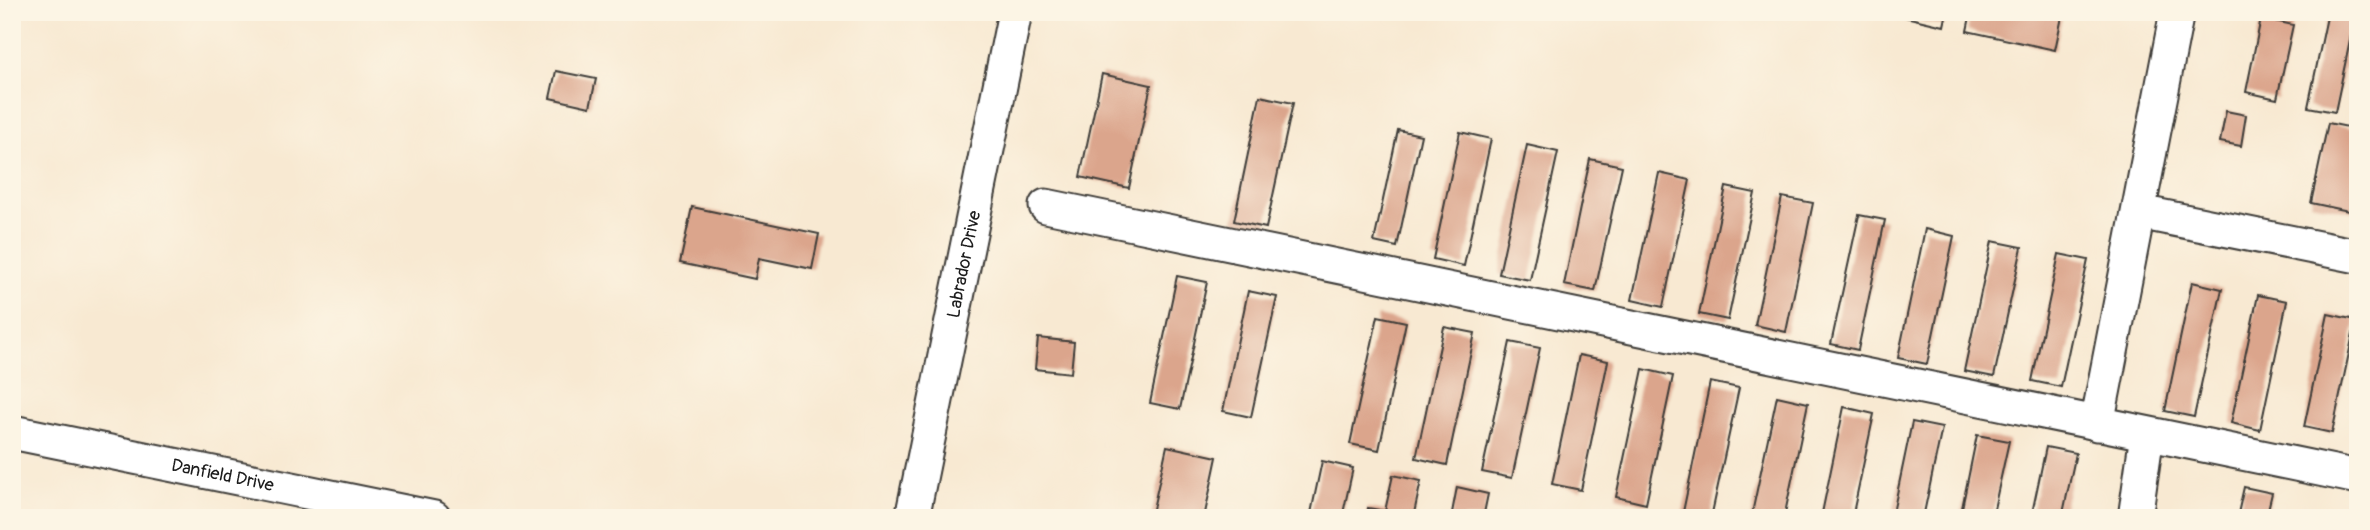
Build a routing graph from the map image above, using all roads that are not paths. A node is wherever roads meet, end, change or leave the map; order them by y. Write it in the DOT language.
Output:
graph roads {
  1 [pos="1015,12"];
  2 [pos="2177,12"];
  3 [pos="1046,206"];
  4 [pos="2139,212"];
  5 [pos="2358,256"];
  6 [pos="2097,424"];
  7 [pos="12,432"];
  8 [pos="2147,434"];
  9 [pos="2358,477"];
  10 [pos="434,518"];
  11 [pos="912,518"];
  12 [pos="2135,518"];
  1 -- 11 [label="street, Labrador Drive"];
  2 -- 4 [label="street"];
  3 -- 6 [label="street"];
  4 -- 5 [label="street"];
  4 -- 6 [label="street"];
  6 -- 8 [label="street"];
  7 -- 10 [label="street, Danfield Drive"];
  8 -- 9 [label="street"];
  8 -- 12 [label="street"];
}
